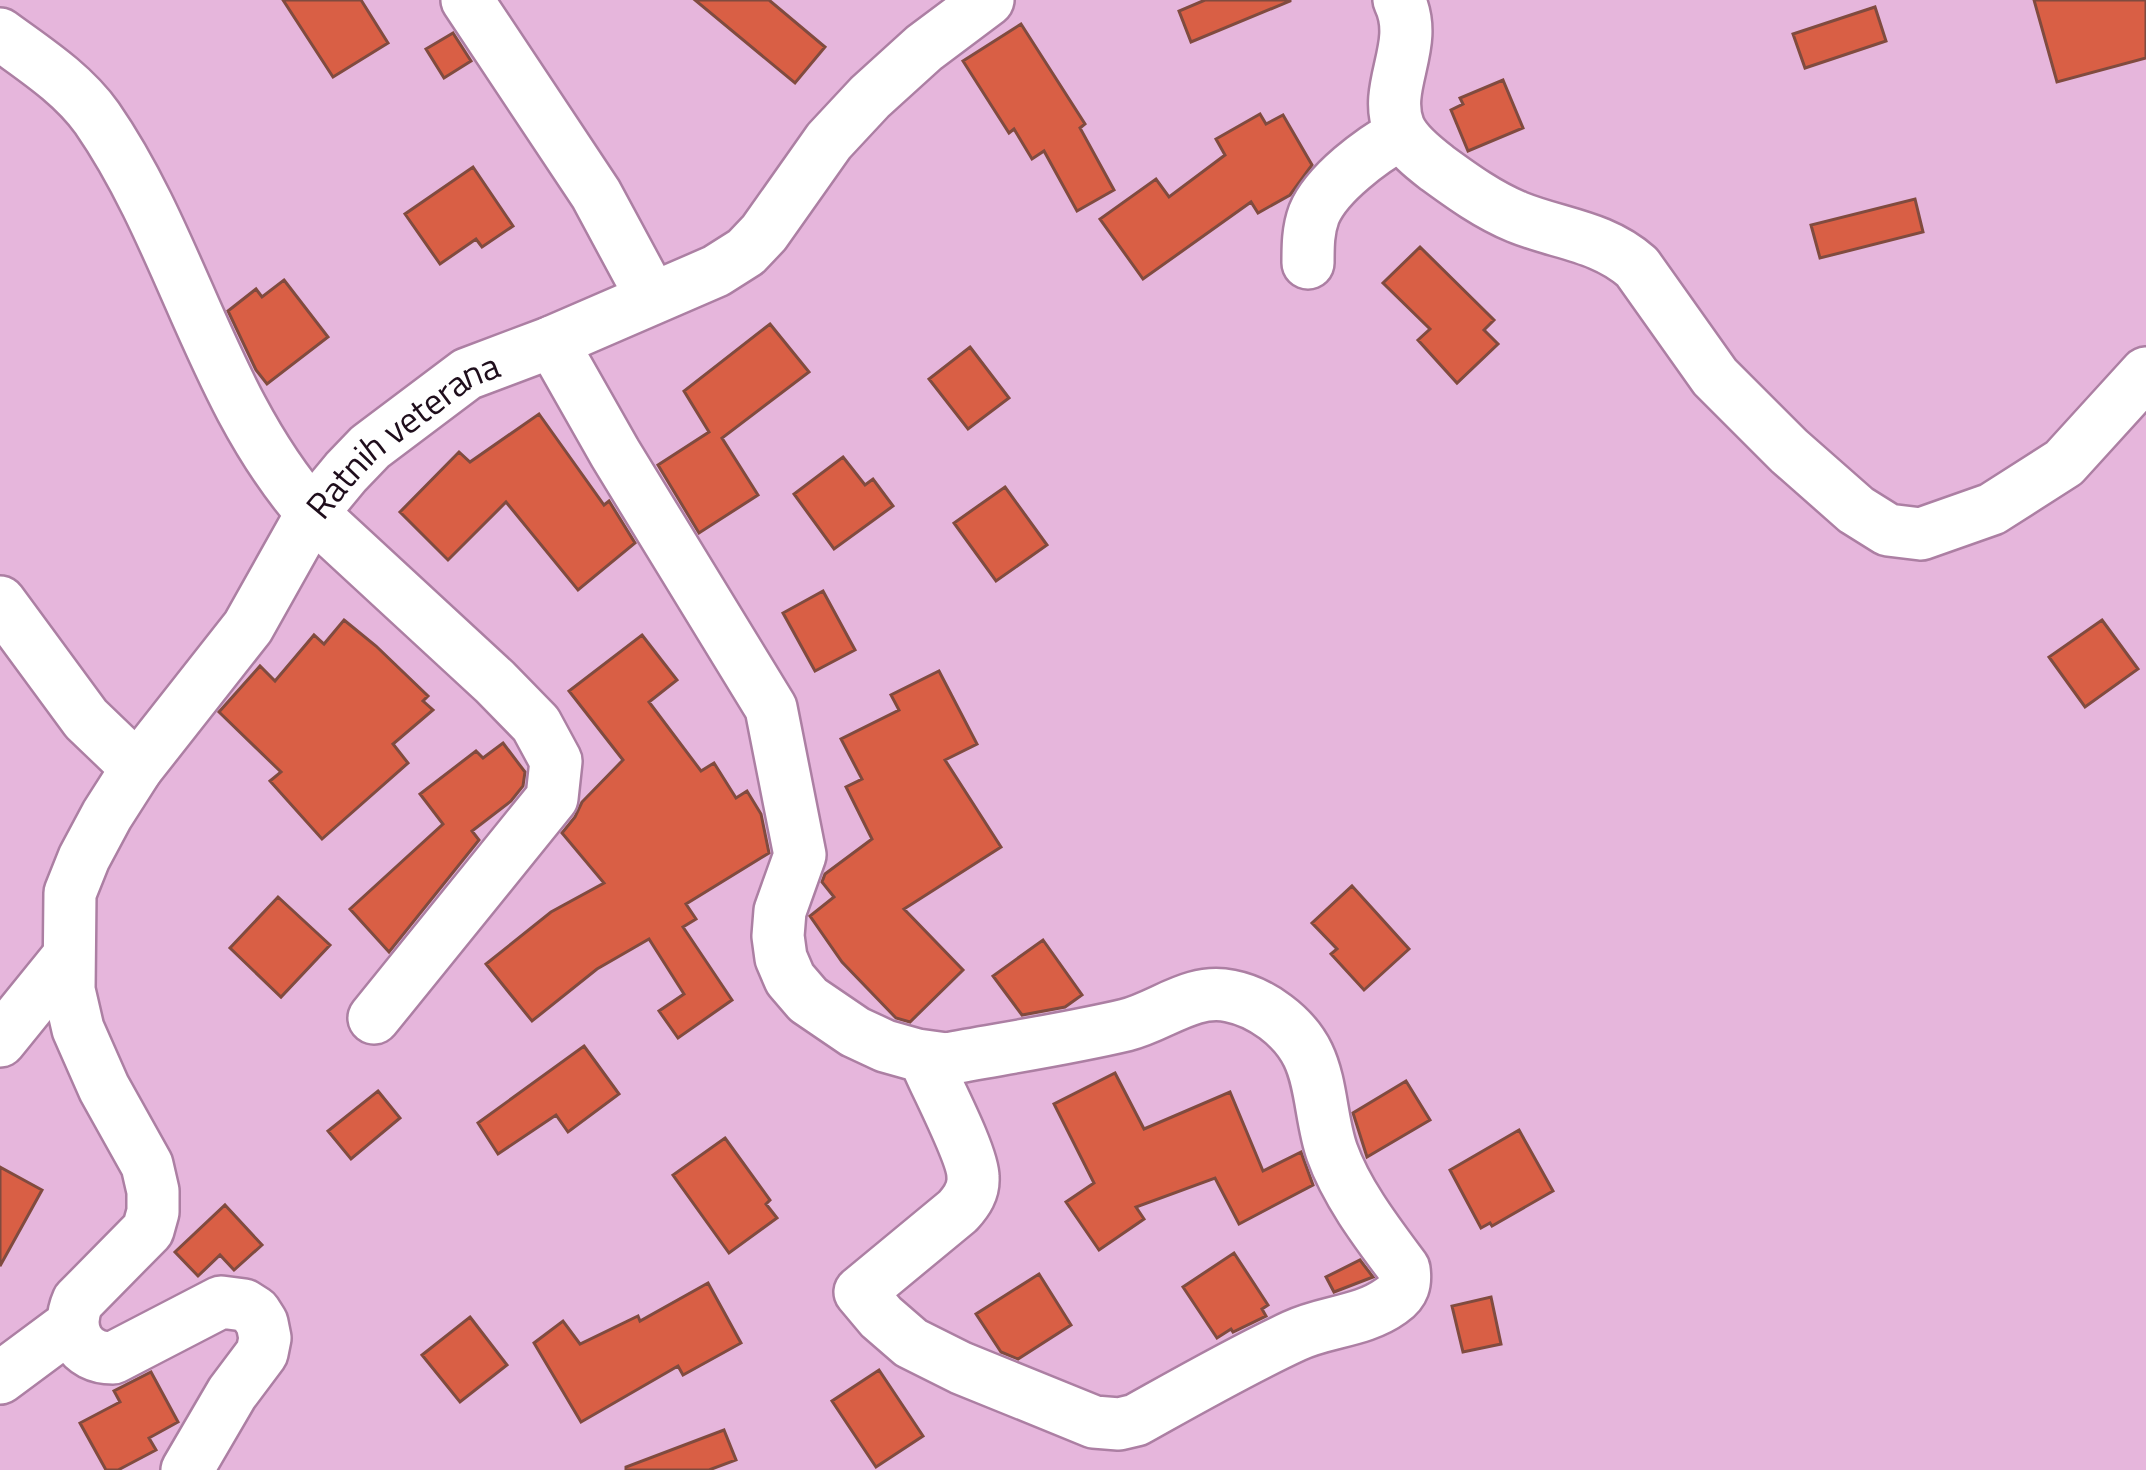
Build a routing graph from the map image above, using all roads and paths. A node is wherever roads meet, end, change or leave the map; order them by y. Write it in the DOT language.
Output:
graph roads {
  1 [pos="466,0"];
  2 [pos="988,0"];
  3 [pos="1399,0"];
  4 [pos="0,34"];
  5 [pos="1401,134"];
  6 [pos="1308,263"];
  7 [pos="652,298"];
  8 [pos="552,342"];
  9 [pos="2146,373"];
  10 [pos="312,513"];
  11 [pos="0,602"];
  12 [pos="137,768"];
  13 [pos="68,957"];
  14 [pos="374,1018"];
  15 [pos="0,1041"];
  16 [pos="928,1057"];
  17 [pos="72,1328"];
  18 [pos="0,1378"];
  19 [pos="187,1470"];
  1 -- 7 [label="street"];
  2 -- 7 [label="street, Ratnih veterana"];
  3 -- 5 [label="street"];
  4 -- 10 [label="street"];
  5 -- 6 [label="street"];
  5 -- 9 [label="street"];
  7 -- 8 [label="street, Ratnih veterana"];
  8 -- 10 [label="street, Ratnih veterana"];
  8 -- 16 [label="street"];
  10 -- 12 [label="street, Ratnih veterana"];
  10 -- 14 [label="street"];
  11 -- 12 [label="street"];
  12 -- 13 [label="street, Ratnih veterana"];
  13 -- 15 [label="street"];
  13 -- 17 [label="street, Ratnih veterana"];
  16 -- 16 [label="street"];
  17 -- 18 [label="street"];
  17 -- 19 [label="street"];
}
